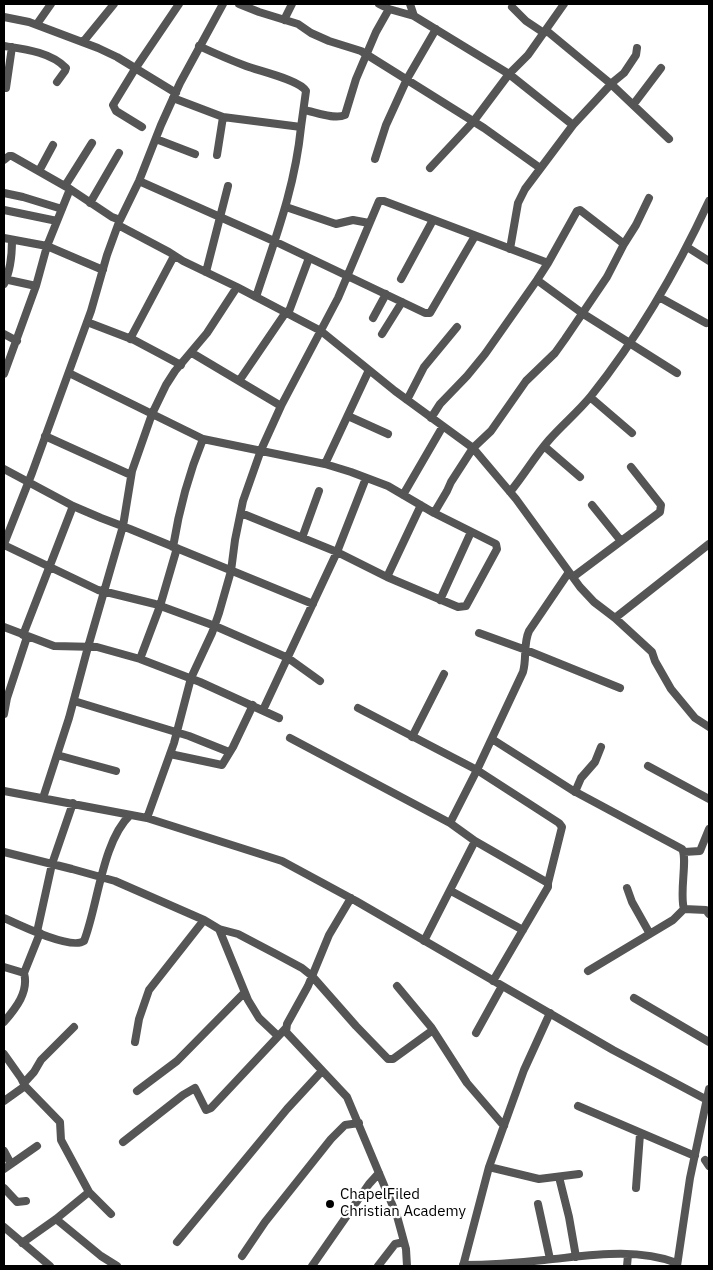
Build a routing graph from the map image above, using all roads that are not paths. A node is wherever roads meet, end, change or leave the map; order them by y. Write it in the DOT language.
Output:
graph roads {
  1 [pos="51,4"];
  2 [pos="114,4"];
  3 [pos="179,4"];
  4 [pos="223,4"];
  5 [pos="240,4"];
  6 [pos="292,4"];
  7 [pos="379,4"];
  8 [pos="410,4"];
  9 [pos="564,4"];
  10 [pos="512,7"];
  11 [pos="395,8"];
  12 [pos="414,16"];
  13 [pos="4,17"];
  14 [pos="284,20"];
  15 [pos="36,24"];
  16 [pos="436,29"];
  17 [pos="546,32"];
  18 [pos="83,42"];
  19 [pos="199,46"];
  20 [pos="8,47"];
  21 [pos="637,48"];
  22 [pos="368,55"];
  23 [pos="661,68"];
  24 [pos="135,69"];
  25 [pos="509,74"];
  26 [pos="407,79"];
  27 [pos="57,82"];
  28 [pos="611,84"];
  29 [pos="6,88"];
  30 [pos="175,96"];
  31 [pos="633,105"];
  32 [pos="304,110"];
  33 [pos="223,117"];
  34 [pos="473,122"];
  35 [pos="573,125"];
  36 [pos="142,127"];
  37 [pos="301,127"];
  38 [pos="669,139"];
  39 [pos="92,143"];
  40 [pos="53,145"];
  41 [pos="153,145"];
  42 [pos="118,153"];
  43 [pos="195,154"];
  44 [pos="217,155"];
  45 [pos="375,158"];
  46 [pos="4,160"];
  47 [pos="430,168"];
  48 [pos="540,168"];
  49 [pos="39,171"];
  50 [pos="139,181"];
  51 [pos="228,186"];
  52 [pos="67,188"];
  53 [pos="4,194"];
  54 [pos="649,198"];
  55 [pos="709,201"];
  56 [pos="90,203"];
  57 [pos="286,207"];
  58 [pos="62,209"];
  59 [pos="4,210"];
  60 [pos="220,218"];
  61 [pos="433,220"];
  62 [pos="57,222"];
  63 [pos="119,222"];
  64 [pos="369,223"];
  65 [pos="475,236"];
  66 [pos="4,238"];
  67 [pos="12,240"];
  68 [pos="274,241"];
  69 [pos="624,244"];
  70 [pos="47,246"];
  71 [pos="688,247"];
  72 [pos="510,249"];
  73 [pos="174,256"];
  74 [pos="309,258"];
  75 [pos="709,261"];
  76 [pos="548,264"];
  77 [pos="103,270"];
  78 [pos="206,272"];
  79 [pos="347,275"];
  80 [pos="401,280"];
  81 [pos="537,280"];
  82 [pos="4,281"];
  83 [pos="36,286"];
  84 [pos="237,287"];
  85 [pos="386,294"];
  86 [pos="256,297"];
  87 [pos="659,297"];
  88 [pos="402,302"];
  89 [pos="582,312"];
  90 [pos="287,313"];
  91 [pos="373,318"];
  92 [pos="87,322"];
  93 [pos="706,323"];
  94 [pos="457,328"];
  95 [pos="321,331"];
  96 [pos="4,334"];
  97 [pos="382,334"];
  98 [pos="130,338"];
  99 [pos="17,341"];
  100 [pos="629,343"];
  101 [pos="192,353"];
  102 [pos="181,365"];
  103 [pos="369,370"];
  104 [pos="4,373"];
  105 [pos="69,373"];
  106 [pos="677,373"];
  107 [pos="239,381"];
  108 [pos="590,397"];
  109 [pos="407,400"];
  110 [pos="281,406"];
  111 [pos="152,414"];
  112 [pos="348,416"];
  113 [pos="431,418"];
  114 [pos="443,426"];
  115 [pos="632,433"];
  116 [pos="388,434"];
  117 [pos="45,436"];
  118 [pos="203,439"];
  119 [pos="544,446"];
  120 [pos="473,448"];
  121 [pos="261,450"];
  122 [pos="325,464"];
  123 [pos="630,467"];
  124 [pos="4,469"];
  125 [pos="131,475"];
  126 [pos="580,477"];
  127 [pos="366,478"];
  128 [pos="28,482"];
  129 [pos="319,491"];
  130 [pos="510,492"];
  131 [pos="403,495"];
  132 [pos="421,505"];
  133 [pos="592,505"];
  134 [pos="73,506"];
  135 [pos="241,513"];
  136 [pos="434,513"];
  137 [pos="124,526"];
  138 [pos="472,532"];
  139 [pos="302,538"];
  140 [pos="621,541"];
  141 [pos="4,544"];
  142 [pos="709,544"];
  143 [pos="175,547"];
  144 [pos="337,552"];
  145 [pos="50,568"];
  146 [pos="231,571"];
  147 [pos="571,575"];
  148 [pos="387,577"];
  149 [pos="103,591"];
  150 [pos="440,600"];
  151 [pos="313,604"];
  152 [pos="160,606"];
  153 [pos="615,618"];
  154 [pos="215,626"];
  155 [pos="4,627"];
  156 [pos="479,633"];
  157 [pos="25,636"];
  158 [pos="88,647"];
  159 [pos="526,650"];
  160 [pos="288,658"];
  161 [pos="140,659"];
  162 [pos="444,674"];
  163 [pos="192,678"];
  164 [pos="320,680"];
  165 [pos="620,688"];
  166 [pos="74,701"];
  167 [pos="254,705"];
  168 [pos="358,708"];
  169 [pos="263,710"];
  170 [pos="4,714"];
  171 [pos="279,718"];
  172 [pos="709,727"];
  173 [pos="176,732"];
  174 [pos="412,737"];
  175 [pos="290,738"];
  176 [pos="492,739"];
  177 [pos="601,747"];
  178 [pos="230,752"];
  179 [pos="170,754"];
  180 [pos="57,756"];
  181 [pos="648,766"];
  182 [pos="477,770"];
  183 [pos="116,771"];
  184 [pos="4,790"];
  185 [pos="576,792"];
  186 [pos="43,798"];
  187 [pos="709,799"];
  188 [pos="73,803"];
  189 [pos="130,815"];
  190 [pos="147,818"];
  191 [pos="450,822"];
  192 [pos="709,829"];
  193 [pos="475,841"];
  194 [pos="4,852"];
  195 [pos="684,852"];
  196 [pos="52,864"];
  197 [pos="101,877"];
  198 [pos="548,883"];
  199 [pos="627,888"];
  200 [pos="451,891"];
  201 [pos="351,898"];
  202 [pos="684,909"];
  203 [pos="709,914"];
  204 [pos="4,918"];
  205 [pos="204,920"];
  206 [pos="219,929"];
  207 [pos="523,930"];
  208 [pos="39,933"];
  209 [pos="650,934"];
  210 [pos="424,941"];
  211 [pos="4,967"];
  212 [pos="588,971"];
  213 [pos="24,973"];
  214 [pos="312,976"];
  215 [pos="493,981"];
  216 [pos="397,986"];
  217 [pos="502,986"];
  218 [pos="244,993"];
  219 [pos="634,998"];
  220 [pos="550,1013"];
  221 [pos="4,1022"];
  222 [pos="74,1027"];
  223 [pos="286,1028"];
  224 [pos="434,1030"];
  225 [pos="476,1033"];
  226 [pos="278,1036"];
  227 [pos="135,1042"];
  228 [pos="709,1042"];
  229 [pos="4,1054"];
  230 [pos="322,1071"];
  231 [pos="24,1084"];
  232 [pos="709,1090"];
  233 [pos="137,1091"];
  234 [pos="4,1101"];
  235 [pos="708,1101"];
  236 [pos="578,1106"];
  237 [pos="359,1123"];
  238 [pos="504,1126"];
  239 [pos="640,1134"];
  240 [pos="122,1142"];
  241 [pos="37,1146"];
  242 [pos="4,1151"];
  243 [pos="695,1156"];
  244 [pos="7,1166"];
  245 [pos="489,1167"];
  246 [pos="380,1173"];
  247 [pos="579,1174"];
  248 [pos="559,1177"];
  249 [pos="4,1188"];
  250 [pos="636,1188"];
  251 [pos="89,1192"];
  252 [pos="26,1201"];
  253 [pos="538,1204"];
  254 [pos="111,1214"];
  255 [pos="56,1219"];
  256 [pos="4,1227"];
  257 [pos="177,1242"];
  258 [pos="404,1242"];
  259 [pos="22,1243"];
  260 [pos="628,1255"];
  261 [pos="242,1256"];
  262 [pos="576,1257"];
  263 [pos="550,1260"];
  264 [pos="47,1265"];
  265 [pos="677,1265"];
  266 [pos="117,1266"];
  267 [pos="312,1266"];
  268 [pos="378,1266"];
  269 [pos="407,1266"];
  270 [pos="463,1266"];
  271 [pos="627,1266"];
  1 -- 15 [label="street"];
  2 -- 18 [label="street"];
  3 -- 24 [label="street"];
  4 -- 19 [label="street"];
  5 -- 14 [label="street"];
  6 -- 14 [label="street"];
  7 -- 11 [label="street"];
  8 -- 12 [label="street"];
  9 -- 17 [label="street"];
  10 -- 17 [label="street"];
  11 -- 12 [label="street"];
  11 -- 22 [label="street"];
  12 -- 16 [label="street"];
  13 -- 15 [label="street"];
  14 -- 22 [label="street"];
  15 -- 18 [label="street"];
  16 -- 25 [label="street"];
  16 -- 26 [label="street"];
  17 -- 25 [label="street"];
  17 -- 28 [label="street"];
  18 -- 24 [label="street"];
  19 -- 30 [label="street"];
  19 -- 32 [label="street"];
  20 -- 27 [label="street"];
  20 -- 29 [label="street"];
  21 -- 28 [label="street"];
  22 -- 26 [label="street"];
  22 -- 32 [label="street"];
  23 -- 31 [label="street"];
  24 -- 30 [label="street"];
  24 -- 36 [label="street"];
  25 -- 34 [label="street"];
  25 -- 35 [label="street"];
  26 -- 34 [label="street"];
  26 -- 45 [label="street"];
  28 -- 31 [label="street"];
  28 -- 35 [label="street"];
  30 -- 33 [label="street"];
  30 -- 41 [label="street"];
  31 -- 38 [label="street"];
  32 -- 37 [label="street"];
  33 -- 37 [label="street"];
  33 -- 44 [label="street"];
  34 -- 47 [label="street"];
  34 -- 48 [label="street"];
  35 -- 48 [label="street"];
  37 -- 57 [label="street"];
  39 -- 52 [label="street"];
  40 -- 49 [label="street"];
  41 -- 43 [label="street"];
  41 -- 50 [label="street"];
  42 -- 56 [label="street"];
  46 -- 49 [label="street"];
  48 -- 72 [label="street"];
  49 -- 52 [label="street"];
  50 -- 60 [label="street"];
  50 -- 63 [label="street"];
  51 -- 60 [label="street"];
  52 -- 56 [label="street"];
  52 -- 58 [label="street"];
  53 -- 58 [label="street"];
  54 -- 69 [label="street"];
  55 -- 71 [label="street"];
  56 -- 63 [label="street"];
  57 -- 64 [label="street"];
  57 -- 68 [label="street"];
  58 -- 62 [label="street"];
  59 -- 62 [label="street"];
  60 -- 68 [label="street"];
  60 -- 78 [label="street"];
  61 -- 64 [label="street"];
  61 -- 65 [label="street"];
  61 -- 80 [label="street"];
  62 -- 70 [label="street"];
  63 -- 73 [label="street"];
  63 -- 77 [label="street"];
  64 -- 79 [label="street"];
  65 -- 72 [label="street"];
  65 -- 88 [label="street"];
  66 -- 67 [label="street"];
  67 -- 70 [label="street"];
  67 -- 82 [label="street"];
  68 -- 74 [label="street"];
  68 -- 86 [label="street"];
  69 -- 76 [label="street"];
  69 -- 89 [label="street"];
  70 -- 77 [label="street"];
  70 -- 83 [label="street"];
  71 -- 75 [label="street"];
  71 -- 87 [label="street"];
  72 -- 76 [label="street"];
  73 -- 78 [label="street"];
  73 -- 98 [label="street"];
  74 -- 79 [label="street"];
  74 -- 90 [label="street"];
  76 -- 81 [label="street"];
  77 -- 92 [label="street"];
  78 -- 84 [label="street"];
  79 -- 85 [label="street"];
  79 -- 95 [label="street"];
  81 -- 89 [label="street"];
  81 -- 113 [label="street"];
  82 -- 83 [label="street"];
  83 -- 99 [label="street"];
  84 -- 86 [label="street"];
  84 -- 101 [label="street"];
  85 -- 88 [label="street"];
  85 -- 91 [label="street"];
  86 -- 90 [label="street"];
  87 -- 93 [label="street"];
  87 -- 100 [label="street"];
  88 -- 97 [label="street"];
  89 -- 100 [label="street"];
  89 -- 120 [label="street"];
  90 -- 95 [label="street"];
  90 -- 107 [label="street"];
  92 -- 98 [label="street"];
  92 -- 105 [label="street"];
  94 -- 109 [label="street"];
  95 -- 103 [label="street"];
  95 -- 110 [label="street"];
  96 -- 99 [label="street"];
  98 -- 102 [label="street"];
  99 -- 104 [label="street"];
  100 -- 106 [label="street"];
  100 -- 108 [label="street"];
  101 -- 102 [label="street"];
  101 -- 107 [label="street"];
  102 -- 111 [label="street"];
  103 -- 109 [label="street"];
  103 -- 112 [label="street"];
  105 -- 111 [label="street"];
  105 -- 117 [label="street"];
  107 -- 110 [label="street"];
  108 -- 115 [label="street"];
  108 -- 119 [label="street"];
  109 -- 113 [label="street"];
  110 -- 121 [label="street"];
  111 -- 118 [label="street"];
  111 -- 125 [label="street"];
  112 -- 116 [label="street"];
  112 -- 122 [label="street"];
  113 -- 114 [label="street"];
  114 -- 120 [label="street"];
  114 -- 131 [label="street"];
  117 -- 125 [label="street"];
  117 -- 128 [label="street"];
  118 -- 121 [label="street"];
  118 -- 143 [label="street"];
  119 -- 126 [label="street"];
  119 -- 130 [label="street"];
  120 -- 130 [label="street"];
  120 -- 136 [label="street"];
  121 -- 122 [label="street"];
  121 -- 135 [label="street"];
  122 -- 127 [label="street"];
  123 -- 140 [label="street"];
  124 -- 128 [label="street"];
  125 -- 137 [label="street"];
  127 -- 131 [label="street"];
  127 -- 144 [label="street"];
  128 -- 134 [label="street"];
  128 -- 141 [label="street"];
  129 -- 139 [label="street"];
  130 -- 147 [label="street"];
  131 -- 132 [label="street"];
  132 -- 136 [label="street"];
  132 -- 148 [label="street"];
  133 -- 140 [label="street"];
  134 -- 137 [label="street"];
  134 -- 145 [label="street"];
  135 -- 139 [label="street"];
  135 -- 146 [label="street"];
  136 -- 138 [label="street"];
  137 -- 143 [label="street"];
  137 -- 149 [label="street"];
  138 -- 150 [label="street"];
  138 -- 150 [label="street"];
  139 -- 144 [label="street"];
  140 -- 147 [label="street"];
  141 -- 145 [label="street"];
  142 -- 153 [label="street"];
  143 -- 146 [label="street"];
  143 -- 152 [label="street"];
  144 -- 148 [label="street"];
  144 -- 151 [label="street"];
  145 -- 149 [label="street"];
  145 -- 157 [label="street"];
  146 -- 151 [label="street"];
  146 -- 154 [label="street"];
  147 -- 153 [label="street"];
  147 -- 159 [label="street"];
  148 -- 150 [label="street"];
  149 -- 152 [label="street"];
  149 -- 158 [label="street"];
  151 -- 160 [label="street"];
  152 -- 154 [label="street"];
  152 -- 161 [label="street"];
  153 -- 172 [label="street"];
  154 -- 160 [label="street"];
  154 -- 163 [label="street"];
  155 -- 157 [label="street"];
  156 -- 159 [label="street"];
  157 -- 158 [label="street"];
  157 -- 170 [label="street"];
  158 -- 161 [label="street"];
  158 -- 166 [label="street"];
  159 -- 165 [label="street"];
  159 -- 176 [label="street"];
  160 -- 164 [label="street"];
  160 -- 169 [label="street"];
  161 -- 163 [label="street"];
  162 -- 174 [label="street"];
  163 -- 167 [label="street"];
  163 -- 173 [label="street"];
  166 -- 173 [label="street"];
  166 -- 180 [label="street"];
  167 -- 169 [label="street"];
  167 -- 178 [label="street"];
  168 -- 174 [label="street"];
  169 -- 171 [label="street"];
  173 -- 178 [label="street"];
  173 -- 179 [label="street"];
  174 -- 182 [label="street"];
  175 -- 191 [label="street"];
  176 -- 182 [label="street"];
  176 -- 185 [label="street"];
  177 -- 185 [label="street"];
  178 -- 179 [label="street"];
  179 -- 190 [label="street"];
  180 -- 183 [label="street"];
  180 -- 186 [label="street"];
  181 -- 187 [label="street"];
  182 -- 191 [label="street"];
  182 -- 198 [label="street"];
  184 -- 186 [label="street"];
  185 -- 195 [label="street"];
  186 -- 188 [label="street"];
  188 -- 189 [label="street"];
  188 -- 196 [label="street"];
  189 -- 190 [label="street"];
  189 -- 197 [label="street"];
  190 -- 201 [label="street"];
  191 -- 193 [label="street"];
  192 -- 195 [label="street"];
  193 -- 198 [label="street"];
  193 -- 200 [label="street"];
  194 -- 196 [label="street"];
  195 -- 202 [label="street"];
  196 -- 197 [label="street"];
  196 -- 208 [label="street"];
  197 -- 205 [label="street"];
  197 -- 208 [label="street"];
  198 -- 207 [label="street"];
  199 -- 209 [label="street"];
  200 -- 207 [label="street"];
  200 -- 210 [label="street"];
  201 -- 210 [label="street"];
  201 -- 214 [label="street"];
  202 -- 203 [label="street"];
  202 -- 209 [label="street"];
  204 -- 208 [label="street"];
  205 -- 206 [label="street"];
  205 -- 227 [label="street"];
  206 -- 214 [label="street"];
  206 -- 218 [label="street"];
  207 -- 215 [label="street"];
  208 -- 213 [label="street"];
  209 -- 212 [label="street"];
  210 -- 215 [label="street"];
  211 -- 213 [label="street"];
  213 -- 221 [label="street"];
  214 -- 223 [label="street"];
  214 -- 224 [label="street"];
  215 -- 217 [label="street"];
  216 -- 224 [label="street"];
  217 -- 220 [label="street"];
  217 -- 225 [label="street"];
  218 -- 226 [label="street"];
  218 -- 233 [label="street"];
  219 -- 228 [label="street"];
  220 -- 235 [label="street"];
  220 -- 238 [label="street"];
  222 -- 231 [label="street"];
  223 -- 226 [label="street"];
  223 -- 230 [label="street"];
  224 -- 238 [label="street"];
  226 -- 240 [label="street"];
  229 -- 231 [label="street"];
  230 -- 237 [label="street"];
  230 -- 257 [label="street"];
  231 -- 234 [label="street"];
  231 -- 251 [label="street"];
  232 -- 235 [label="street"];
  235 -- 243 [label="street"];
  236 -- 239 [label="street"];
  237 -- 246 [label="street"];
  237 -- 261 [label="street"];
  238 -- 245 [label="street"];
  239 -- 243 [label="street"];
  239 -- 250 [label="street"];
  241 -- 244 [label="street"];
  242 -- 244 [label="street"];
  243 -- 265 [label="street"];
  245 -- 248 [label="street"];
  245 -- 270 [label="street"];
  246 -- 258 [label="street"];
  246 -- 267 [label="street"];
  247 -- 248 [label="street"];
  248 -- 262 [label="street"];
  249 -- 252 [label="street"];
  251 -- 254 [label="street"];
  251 -- 255 [label="street"];
  253 -- 263 [label="street"];
  255 -- 259 [label="street"];
  255 -- 266 [label="street"];
  256 -- 259 [label="street"];
  258 -- 268 [label="street"];
  258 -- 269 [label="street"];
  259 -- 264 [label="street"];
  260 -- 262 [label="street"];
  260 -- 265 [label="street"];
  260 -- 271 [label="street"];
  262 -- 263 [label="street"];
  263 -- 270 [label="street"];
}
